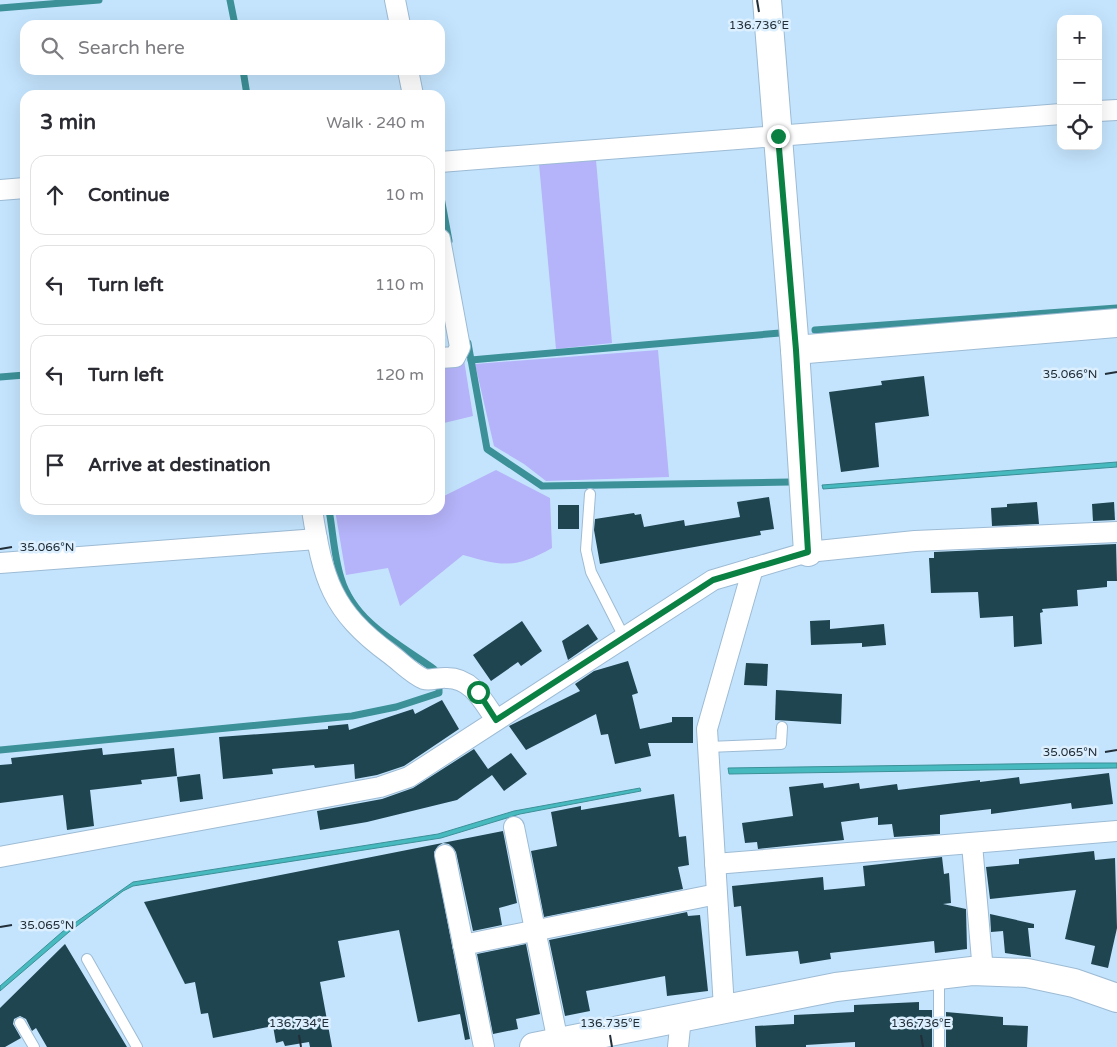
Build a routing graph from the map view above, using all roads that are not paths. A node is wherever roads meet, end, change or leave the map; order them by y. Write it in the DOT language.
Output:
graph roads {
  1 [pos="395,0"];
  2 [pos="767,0"];
  3 [pos="399,20"];
  4 [pos="409,75"];
  5 [pos="412,90"];
  6 [pos="1117,110"];
  7 [pos="1102,111"];
  8 [pos="1057,114"];
  9 [pos="778,136"];
  10 [pos="445,162"];
  11 [pos="20,188"];
  12 [pos="0,190"];
  13 [pos="445,266"];
  14 [pos="1117,323"];
  15 [pos="796,350"];
  16 [pos="445,358"];
  17 [pos="590,494"];
  18 [pos="313,515"];
  19 [pos="1117,532"];
  20 [pos="317,539"];
  21 [pos="808,552"];
  22 [pos="0,563"];
  23 [pos="752,568"];
  24 [pos="624,637"];
  25 [pos="496,720"];
  26 [pos="782,727"];
  27 [pos="708,747"];
  28 [pos="514,827"];
  29 [pos="1117,830"];
  30 [pos="972,844"];
  31 [pos="445,856"];
  32 [pos="0,857"];
  33 [pos="715,864"];
  34 [pos="717,894"];
  35 [pos="535,930"];
  36 [pos="463,945"];
  37 [pos="87,959"];
  38 [pos="983,972"];
  39 [pos="939,975"];
  40 [pos="1117,998"];
  41 [pos="724,1008"];
  42 [pos="681,1017"];
  43 [pos="20,1023"];
  44 [pos="546,1044"];
  45 [pos="34,1047"];
  46 [pos="137,1047"];
  47 [pos="484,1047"];
  48 [pos="678,1047"];
  49 [pos="939,1047"];
  1 -- 3 [label="street"];
  2 -- 9 [label="street"];
  4 -- 5 [label="street"];
  6 -- 7 [label="street"];
  8 -- 9 [label="street"];
  9 -- 10 [label="street"];
  9 -- 15 [label="street"];
  11 -- 12 [label="street"];
  13 -- 16 [label="street"];
  14 -- 15 [label="street"];
  15 -- 21 [label="street"];
  17 -- 24 [label="lane"];
  18 -- 20 [label="street"];
  19 -- 21 [label="street"];
  20 -- 22 [label="street"];
  20 -- 25 [label="street"];
  21 -- 23 [label="street"];
  23 -- 24 [label="street"];
  23 -- 27 [label="street"];
  24 -- 25 [label="street"];
  25 -- 32 [label="street"];
  26 -- 27 [label="lane"];
  27 -- 33 [label="street"];
  28 -- 35 [label="street"];
  29 -- 30 [label="street"];
  30 -- 33 [label="street"];
  30 -- 38 [label="street"];
  31 -- 36 [label="street"];
  33 -- 34 [label="street"];
  34 -- 35 [label="street"];
  34 -- 41 [label="street"];
  35 -- 36 [label="street"];
  35 -- 44 [label="street"];
  36 -- 47 [label="street"];
  37 -- 46 [label="lane"];
  38 -- 39 [label="street"];
  38 -- 40 [label="street"];
  39 -- 41 [label="street"];
  39 -- 49 [label="lane"];
  41 -- 42 [label="street"];
  42 -- 44 [label="street"];
  42 -- 48 [label="street"];
  43 -- 45 [label="lane"];
}
